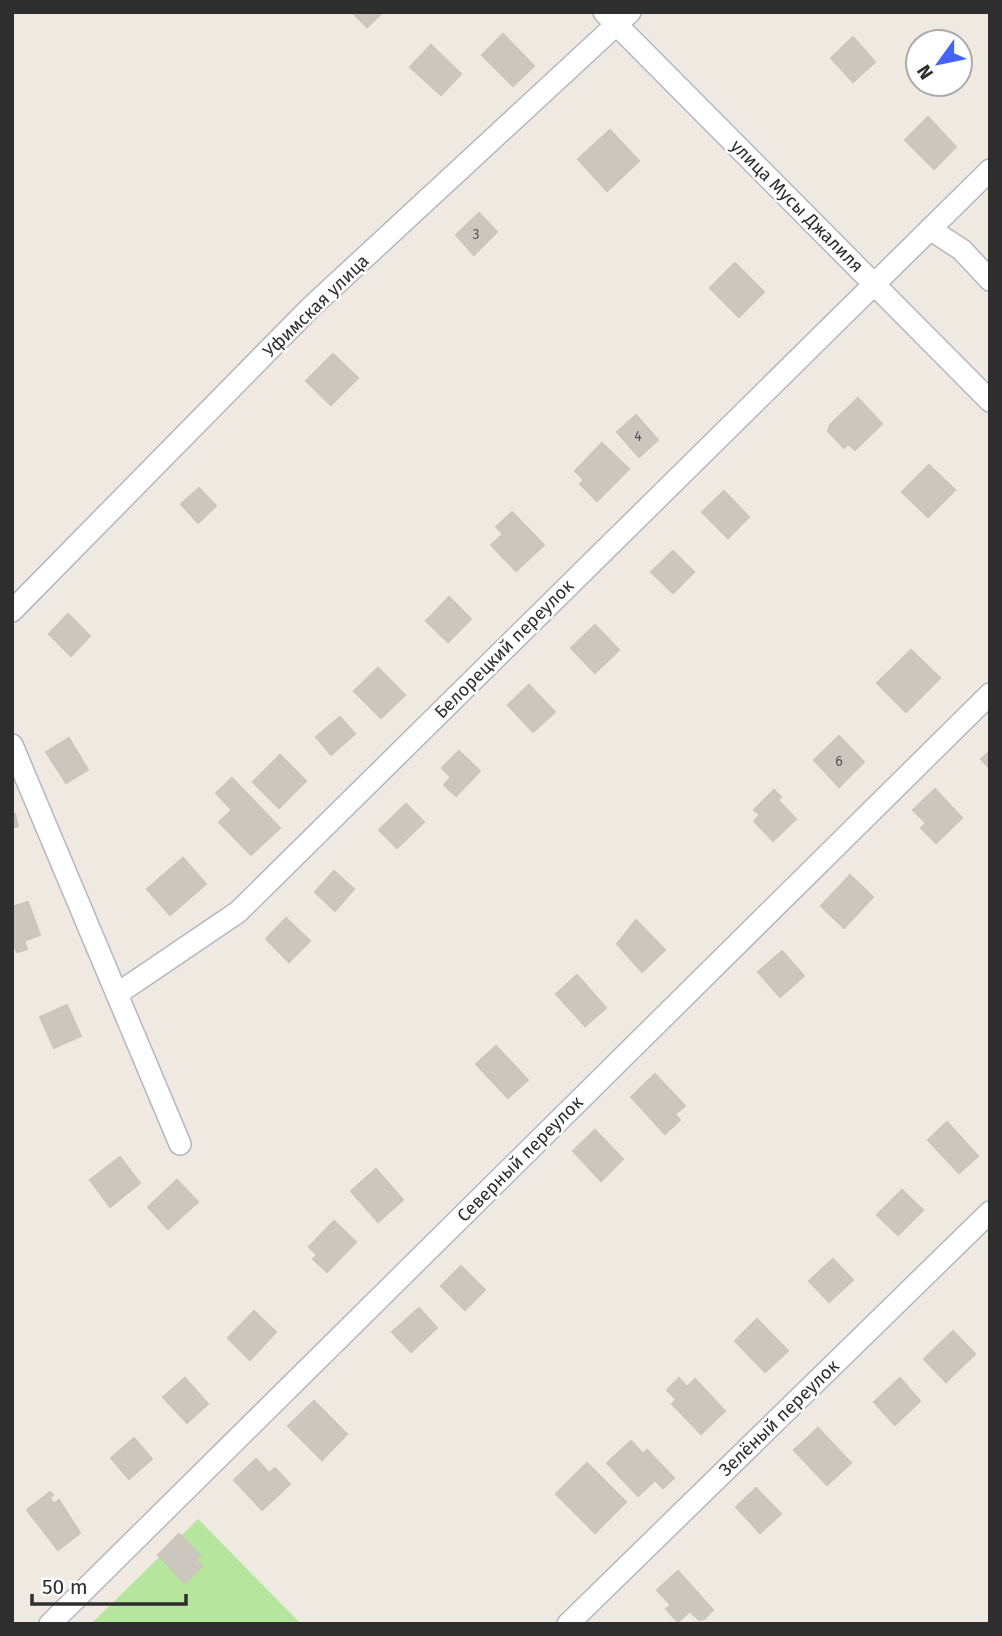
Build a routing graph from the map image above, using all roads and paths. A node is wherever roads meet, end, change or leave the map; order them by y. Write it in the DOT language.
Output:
graph roads {
  1 [pos="617,17"];
  2 [pos="990,170"];
  3 [pos="930,229"];
  4 [pos="990,280"];
  5 [pos="874,284"];
  6 [pos="990,401"];
  7 [pos="12,611"];
  8 [pos="990,694"];
  9 [pos="12,746"];
  10 [pos="117,994"];
  11 [pos="180,1144"];
  12 [pos="990,1212"];
  13 [pos="50,1624"];
  14 [pos="568,1624"];
  1 -- 5 [label="street, улица Мусы Джалиля"];
  1 -- 7 [label="street, Уфимская улица"];
  2 -- 3 [label="street, Белорецкий переулок"];
  3 -- 4 [label="street"];
  3 -- 5 [label="street, Белорецкий переулок"];
  5 -- 6 [label="street, улица Мусы Джалиля"];
  5 -- 10 [label="street, Белорецкий переулок"];
  8 -- 13 [label="street, Северный переулок"];
  9 -- 10 [label="street"];
  10 -- 11 [label="street"];
  12 -- 14 [label="street, Зелёный переулок"];
}
